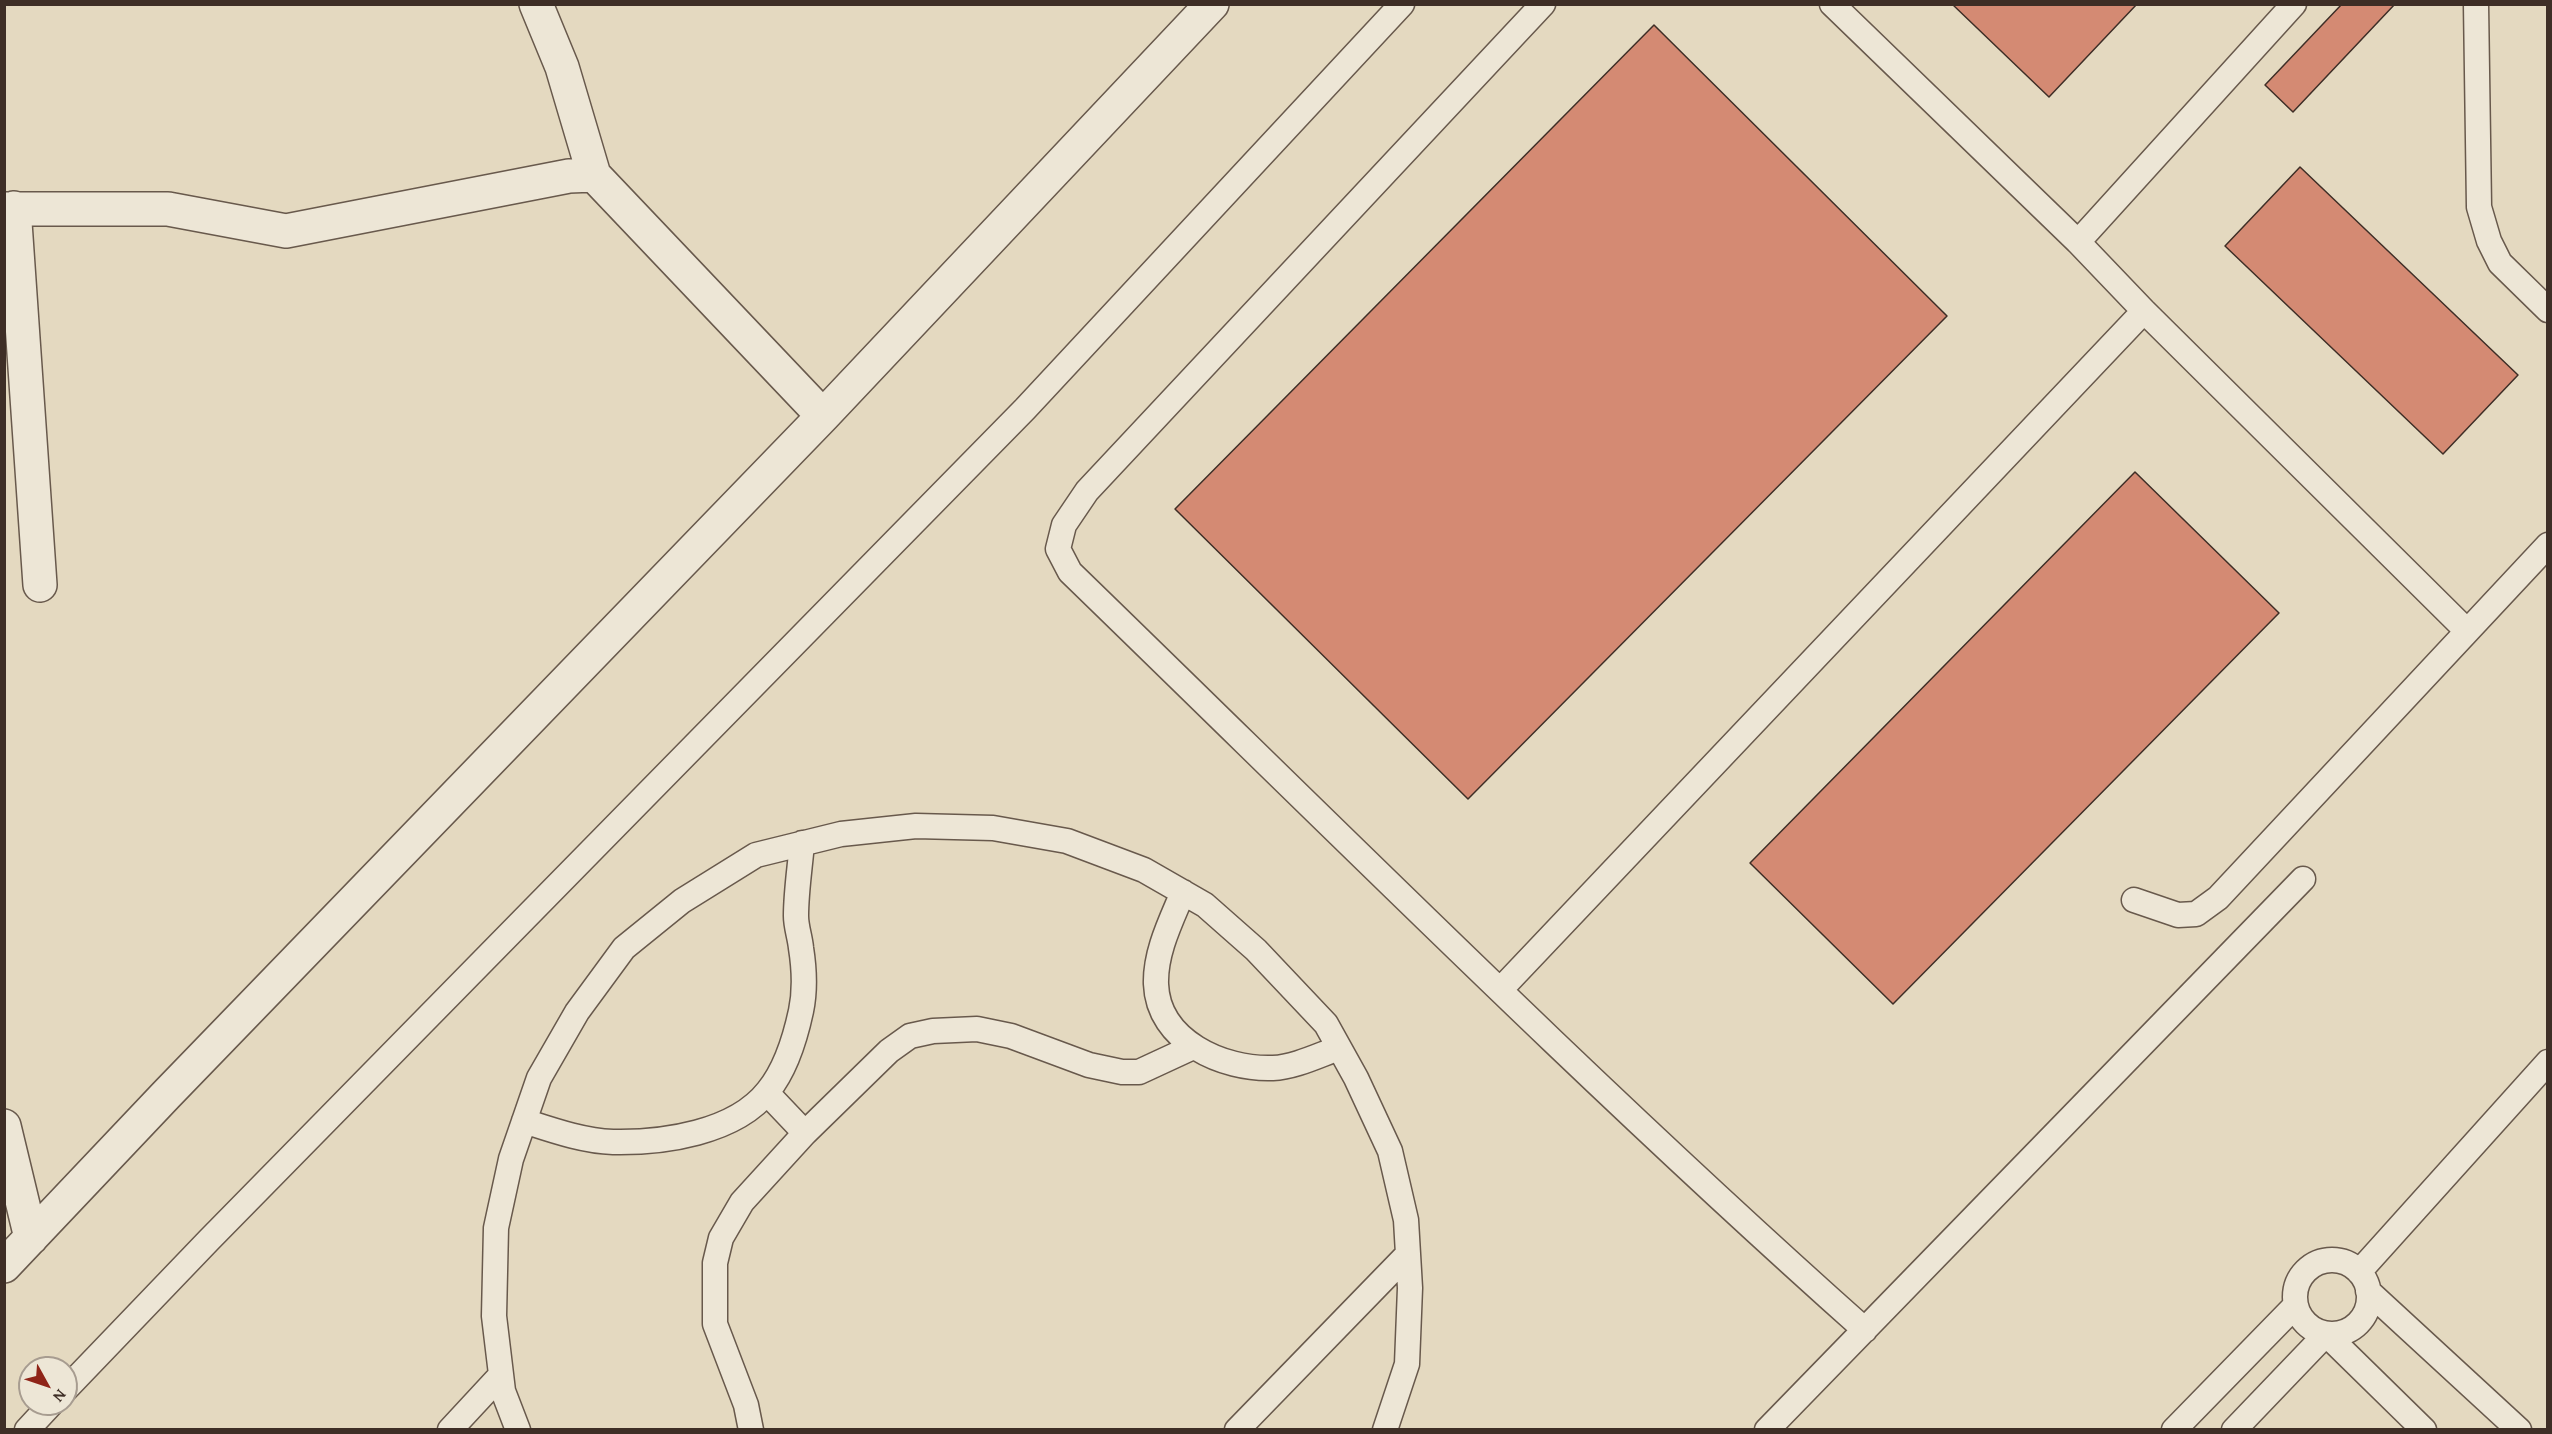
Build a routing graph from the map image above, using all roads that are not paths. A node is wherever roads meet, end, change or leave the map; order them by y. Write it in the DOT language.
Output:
graph roads {
  1 [pos="536,4"];
  2 [pos="1212,4"];
  3 [pos="1402,4"];
  4 [pos="1543,4"];
  5 [pos="1832,4"];
  6 [pos="2294,4"];
  7 [pos="2476,4"];
  8 [pos="594,175"];
  9 [pos="9,208"];
  10 [pos="2078,242"];
  11 [pos="2547,310"];
  12 [pos="2144,311"];
  13 [pos="823,416"];
  14 [pos="2547,545"];
  15 [pos="40,585"];
  16 [pos="2467,631"];
  17 [pos="802,843"];
  18 [pos="2303,879"];
  19 [pos="1183,892"];
  20 [pos="2134,900"];
  21 [pos="1501,989"];
  22 [pos="1193,1047"];
  23 [pos="1339,1048"];
  24 [pos="2547,1062"];
  25 [pos="767,1093"];
  26 [pos="524,1121"];
  27 [pos="4,1126"];
  28 [pos="805,1133"];
  29 [pos="31,1238"];
  30 [pos="1408,1254"];
  31 [pos="4,1266"];
  32 [pos="2364,1281"];
  33 [pos="2295,1306"];
  34 [pos="1865,1330"];
  35 [pos="2326,1334"];
  36 [pos="501,1375"];
  37 [pos="78,1376"];
  38 [pos="40,1416"];
  39 [pos="27,1430"];
  40 [pos="450,1430"];
  41 [pos="518,1430"];
  42 [pos="751,1430"];
  43 [pos="1237,1430"];
  44 [pos="1385,1430"];
  45 [pos="1767,1430"];
  46 [pos="2174,1430"];
  47 [pos="2234,1430"];
  48 [pos="2424,1430"];
  49 [pos="2519,1430"];
  1 -- 8 [label="street"];
  2 -- 13 [label="street"];
  3 -- 37 [label="lane"];
  4 -- 21 [label="lane"];
  5 -- 10 [label="lane"];
  6 -- 10 [label="lane"];
  7 -- 11 [label="lane"];
  8 -- 9 [label="street"];
  8 -- 13 [label="street"];
  9 -- 15 [label="street"];
  10 -- 12 [label="lane"];
  12 -- 16 [label="lane"];
  12 -- 21 [label="lane"];
  13 -- 29 [label="street"];
  14 -- 16 [label="lane"];
  16 -- 20 [label="lane"];
  17 -- 19 [label="lane"];
  17 -- 25 [label="lane"];
  17 -- 26 [label="lane"];
  18 -- 34 [label="lane"];
  19 -- 22 [label="lane"];
  19 -- 23 [label="lane"];
  21 -- 34 [label="lane"];
  22 -- 23 [label="lane"];
  22 -- 28 [label="lane"];
  23 -- 30 [label="lane"];
  24 -- 32 [label="lane"];
  25 -- 26 [label="lane"];
  25 -- 28 [label="lane"];
  26 -- 36 [label="lane"];
  27 -- 29 [label="street"];
  28 -- 42 [label="lane"];
  29 -- 31 [label="street"];
  30 -- 43 [label="lane"];
  30 -- 44 [label="lane"];
  32 -- 33 [label="lane"];
  32 -- 35 [label="lane"];
  32 -- 49 [label="lane"];
  33 -- 35 [label="lane"];
  33 -- 46 [label="lane"];
  34 -- 45 [label="lane"];
  35 -- 47 [label="lane"];
  35 -- 48 [label="lane"];
  36 -- 40 [label="lane"];
  36 -- 41 [label="lane"];
  38 -- 39 [label="lane"];
}
